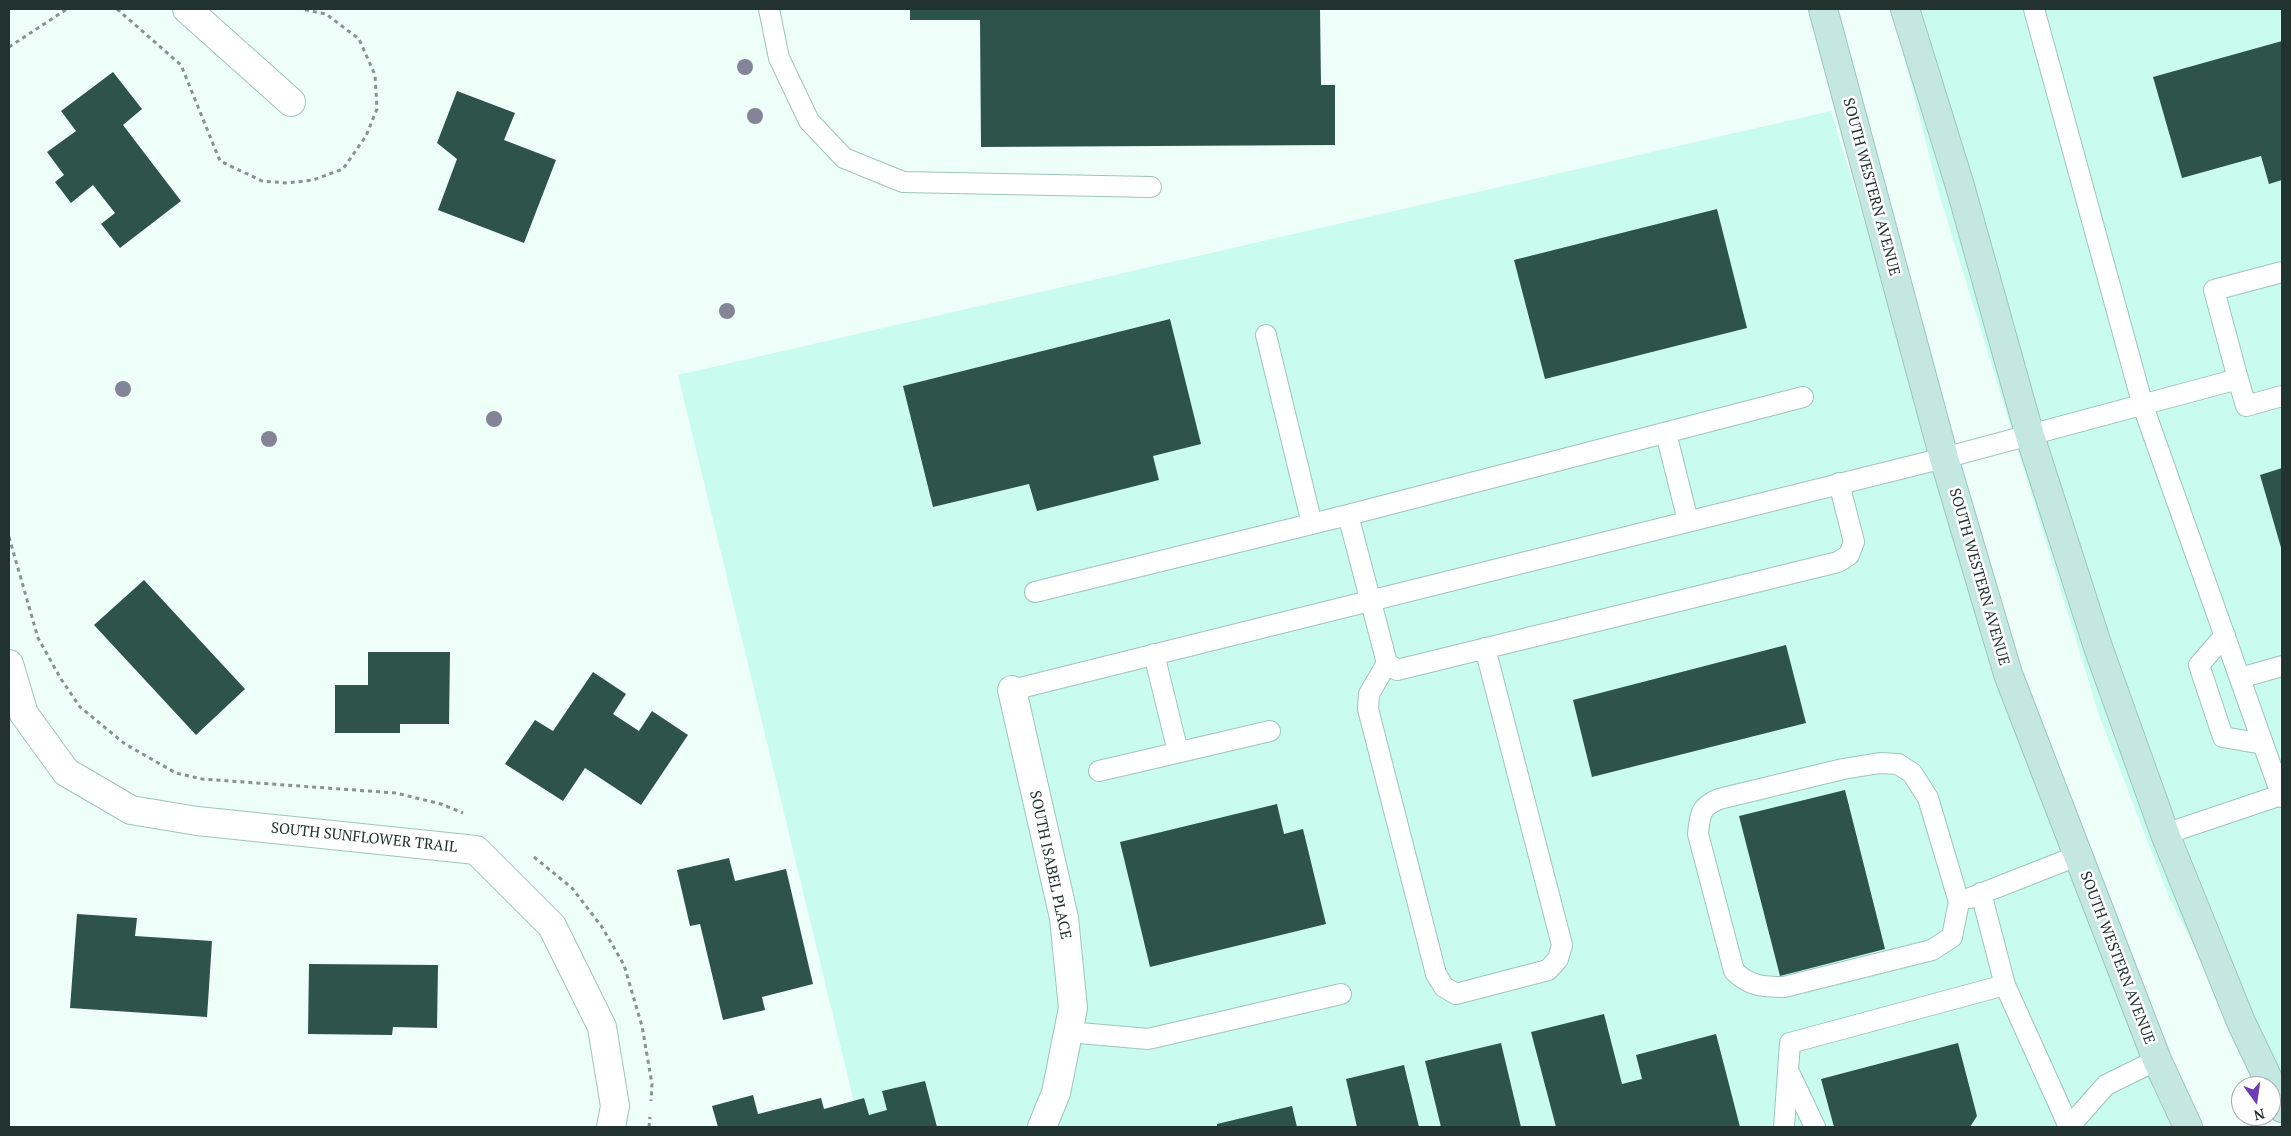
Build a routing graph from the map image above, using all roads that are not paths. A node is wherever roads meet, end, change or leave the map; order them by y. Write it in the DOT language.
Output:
graph roads {
  1 [pos="187,9"];
  2 [pos="769,9"];
  3 [pos="1823,9"];
  4 [pos="1905,9"];
  5 [pos="2034,9"];
  6 [pos="291,102"];
  7 [pos="1151,187"];
  8 [pos="2282,272"];
  9 [pos="1266,335"];
  10 [pos="2238,379"];
  11 [pos="2282,396"];
  12 [pos="1803,398"];
  13 [pos="2143,406"];
  14 [pos="1666,433"];
  15 [pos="2030,436"];
  16 [pos="1944,458"];
  17 [pos="1839,483"];
  18 [pos="1348,515"];
  19 [pos="1688,521"];
  20 [pos="1312,524"];
  21 [pos="1036,592"];
  22 [pos="1370,600"];
  23 [pos="2225,635"];
  24 [pos="1485,648"];
  25 [pos="1154,654"];
  26 [pos="1388,663"];
  27 [pos="9,664"];
  28 [pos="2282,666"];
  29 [pos="2240,678"];
  30 [pos="1012,690"];
  31 [pos="1270,731"];
  32 [pos="2263,744"];
  33 [pos="1178,752"];
  34 [pos="1099,771"];
  35 [pos="2282,796"];
  36 [pos="2165,834"];
  37 [pos="2077,856"];
  38 [pos="1981,893"];
  39 [pos="1959,902"];
  40 [pos="2006,985"];
  41 [pos="1341,994"];
  42 [pos="1068,1032"];
  43 [pos="2157,1060"];
  44 [pos="1788,1070"];
  45 [pos="2282,1108"];
  46 [pos="611,1127"];
  47 [pos="1042,1127"];
  48 [pos="1784,1127"];
  49 [pos="1815,1127"];
  50 [pos="2069,1127"];
  51 [pos="2188,1127"];
  1 -- 6 [label="street"];
  2 -- 7 [label="lane"];
  3 -- 16 [label="main road, SOUTH WESTERN AVENUE"];
  4 -- 15 [label="main road"];
  5 -- 13 [label="lane"];
  8 -- 10 [label="lane"];
  9 -- 20 [label="lane"];
  10 -- 11 [label="lane"];
  10 -- 13 [label="lane"];
  12 -- 14 [label="lane"];
  13 -- 15 [label="lane"];
  13 -- 23 [label="lane"];
  14 -- 18 [label="lane"];
  14 -- 19 [label="lane"];
  15 -- 16 [label="lane"];
  15 -- 36 [label="main road"];
  16 -- 17 [label="lane"];
  16 -- 37 [label="main road, SOUTH WESTERN AVENUE"];
  17 -- 19 [label="lane"];
  17 -- 24 [label="lane"];
  18 -- 20 [label="lane"];
  18 -- 22 [label="lane"];
  19 -- 22 [label="lane"];
  20 -- 21 [label="lane"];
  22 -- 25 [label="lane"];
  22 -- 26 [label="lane"];
  23 -- 29 [label="lane"];
  23 -- 32 [label="lane"];
  24 -- 26 [label="lane"];
  24 -- 26 [label="lane"];
  25 -- 30 [label="lane"];
  25 -- 33 [label="lane"];
  27 -- 46 [label="street, SOUTH SUNFLOWER TRAIL"];
  28 -- 29 [label="lane"];
  29 -- 32 [label="lane"];
  30 -- 42 [label="street, SOUTH ISABEL PLACE"];
  31 -- 33 [label="lane"];
  32 -- 35 [label="lane"];
  33 -- 34 [label="lane"];
  35 -- 36 [label="lane"];
  36 -- 45 [label="main road"];
  37 -- 38 [label="lane"];
  37 -- 43 [label="main road, SOUTH WESTERN AVENUE"];
  38 -- 39 [label="lane"];
  38 -- 40 [label="lane"];
  39 -- 39 [label="lane"];
  40 -- 44 [label="lane"];
  40 -- 50 [label="lane"];
  41 -- 42 [label="lane"];
  42 -- 47 [label="street, SOUTH ISABEL PLACE"];
  43 -- 50 [label="lane"];
  43 -- 51 [label="main road, SOUTH WESTERN AVENUE"];
  44 -- 48 [label="lane"];
  44 -- 49 [label="lane"];
}
